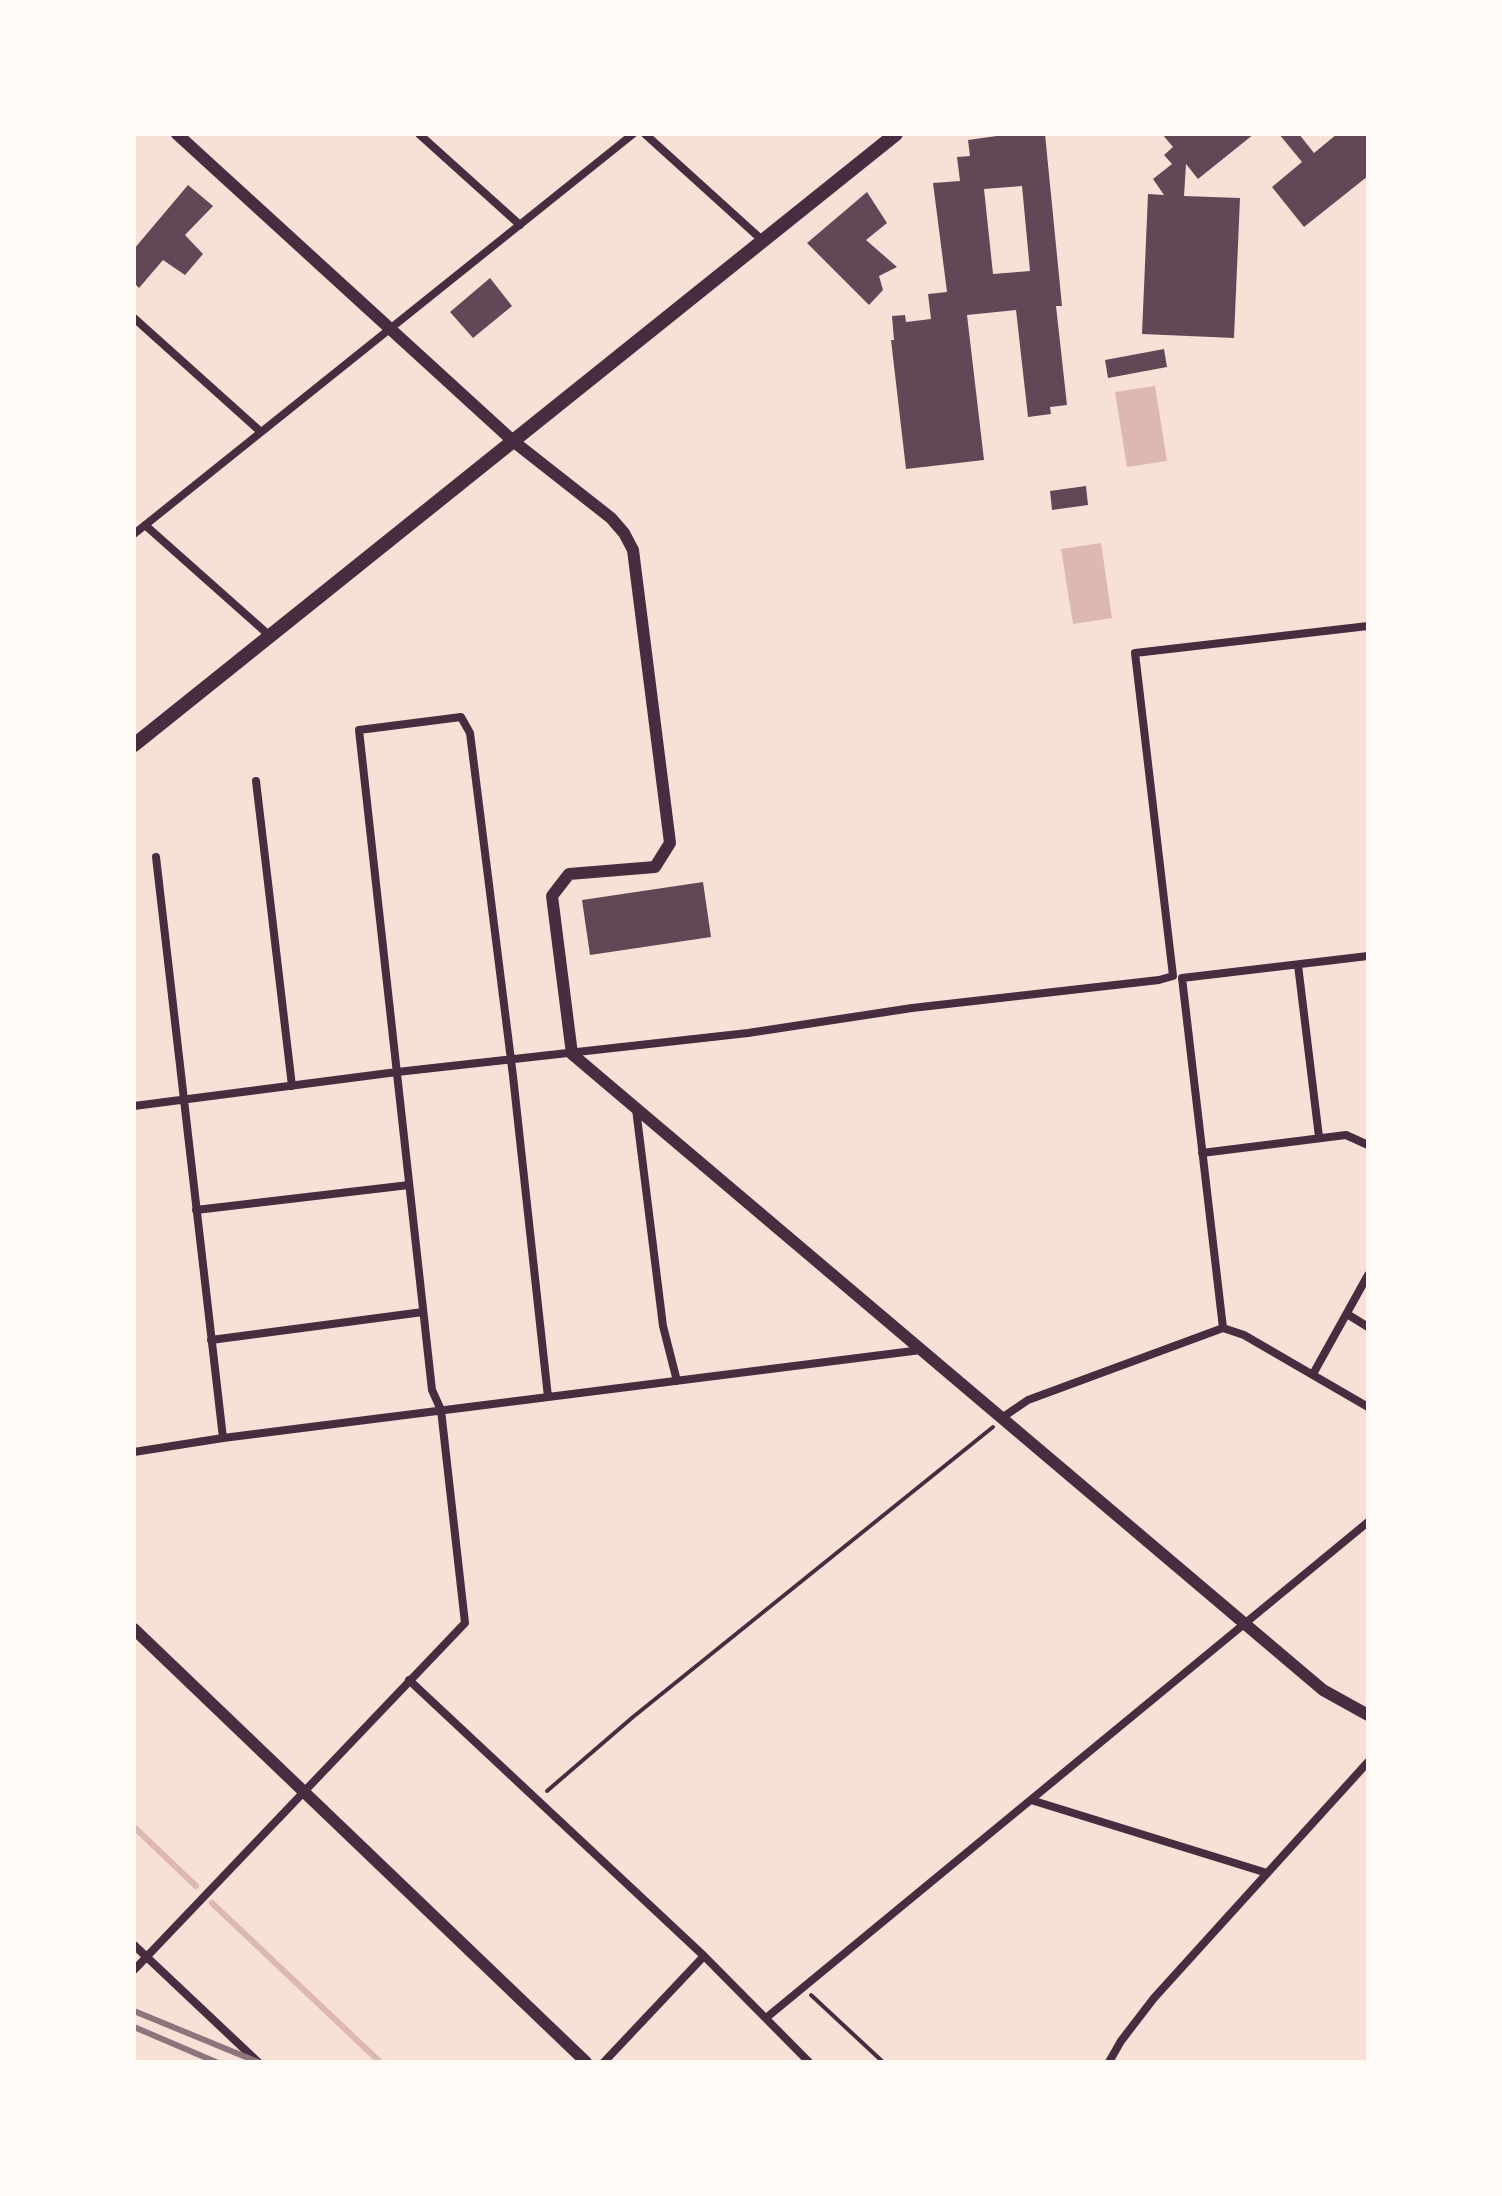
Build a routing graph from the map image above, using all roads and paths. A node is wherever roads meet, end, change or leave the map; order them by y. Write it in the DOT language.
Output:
graph roads {
  1 [pos="177,134"];
  2 [pos="419,134"];
  3 [pos="633,134"];
  4 [pos="645,134"];
  5 [pos="896,134"];
  6 [pos="520,225"];
  7 [pos="762,240"];
  8 [pos="135,320"];
  9 [pos="390,329"];
  10 [pos="261,432"];
  11 [pos="513,441"];
  12 [pos="145,525"];
  13 [pos="134,534"];
  14 [pos="1368,626"];
  15 [pos="270,636"];
  16 [pos="134,745"];
  17 [pos="256,781"];
  18 [pos="156,857"];
  19 [pos="1368,956"];
  20 [pos="1298,965"];
  21 [pos="1177,977"];
  22 [pos="572,1054"];
  23 [pos="510,1061"];
  24 [pos="397,1072"];
  25 [pos="292,1086"];
  26 [pos="183,1100"];
  27 [pos="134,1106"];
  28 [pos="636,1108"];
  29 [pos="1319,1137"];
  30 [pos="1368,1145"];
  31 [pos="1202,1153"];
  32 [pos="409,1185"];
  33 [pos="196,1210"];
  34 [pos="1368,1275"];
  35 [pos="423,1312"];
  36 [pos="1347,1314"];
  37 [pos="1368,1327"];
  38 [pos="1223,1328"];
  39 [pos="211,1340"];
  40 [pos="921,1350"];
  41 [pos="1313,1374"];
  42 [pos="677,1381"];
  43 [pos="548,1397"];
  44 [pos="1368,1407"];
  45 [pos="441,1410"];
  46 [pos="1003,1417"];
  47 [pos="223,1438"];
  48 [pos="134,1452"];
  49 [pos="1368,1522"];
  50 [pos="1246,1625"];
  51 [pos="134,1629"];
  52 [pos="409,1680"];
  53 [pos="1368,1715"];
  54 [pos="1368,1762"];
  55 [pos="304,1791"];
  56 [pos="536,1800"];
  57 [pos="1031,1800"];
  58 [pos="1267,1873"];
  59 [pos="134,1945"];
  60 [pos="704,1956"];
  61 [pos="146,1957"];
  62 [pos="134,1970"];
  63 [pos="803,1988"];
  64 [pos="766,2018"];
  65 [pos="258,2062"];
  66 [pos="586,2062"];
  67 [pos="604,2062"];
  68 [pos="809,2062"];
  69 [pos="883,2062"];
  70 [pos="1109,2062"];
  1 -- 9 [label="street"];
  2 -- 6 [label="street"];
  3 -- 6 [label="street"];
  4 -- 7 [label="street"];
  5 -- 7 [label="main road"];
  6 -- 9 [label="street"];
  7 -- 11 [label="main road"];
  8 -- 10 [label="street"];
  9 -- 10 [label="street"];
  9 -- 11 [label="street"];
  10 -- 12 [label="street"];
  11 -- 15 [label="main road"];
  11 -- 22 [label="street"];
  12 -- 13 [label="street"];
  12 -- 15 [label="street"];
  14 -- 21 [label="street"];
  15 -- 16 [label="main road"];
  17 -- 25 [label="street"];
  18 -- 26 [label="street"];
  19 -- 20 [label="street"];
  20 -- 21 [label="street"];
  20 -- 29 [label="street"];
  21 -- 22 [label="street"];
  21 -- 31 [label="street"];
  22 -- 23 [label="street"];
  22 -- 28 [label="street"];
  23 -- 24 [label="street"];
  23 -- 24 [label="street"];
  23 -- 43 [label="street"];
  24 -- 25 [label="street"];
  24 -- 32 [label="street"];
  25 -- 26 [label="street"];
  26 -- 27 [label="street"];
  26 -- 33 [label="street"];
  28 -- 40 [label="street"];
  28 -- 42 [label="street"];
  29 -- 30 [label="street"];
  29 -- 31 [label="street"];
  31 -- 38 [label="street"];
  32 -- 33 [label="street"];
  32 -- 35 [label="street"];
  33 -- 39 [label="street"];
  34 -- 36 [label="street"];
  35 -- 39 [label="street"];
  35 -- 45 [label="street"];
  36 -- 37 [label="street"];
  36 -- 41 [label="street"];
  38 -- 41 [label="street"];
  38 -- 46 [label="street"];
  39 -- 47 [label="street"];
  40 -- 42 [label="street"];
  40 -- 46 [label="street"];
  41 -- 44 [label="street"];
  42 -- 43 [label="street"];
  43 -- 45 [label="street"];
  45 -- 47 [label="street"];
  45 -- 52 [label="street"];
  46 -- 50 [label="street"];
  46 -- 56 [label="path"];
  47 -- 48 [label="street"];
  49 -- 50 [label="street"];
  50 -- 53 [label="street"];
  50 -- 57 [label="street"];
  51 -- 55 [label="street"];
  52 -- 55 [label="street"];
  52 -- 56 [label="street"];
  54 -- 58 [label="street"];
  55 -- 61 [label="street"];
  55 -- 66 [label="street"];
  56 -- 60 [label="street"];
  57 -- 58 [label="street"];
  57 -- 63 [label="street"];
  58 -- 70 [label="street"];
  59 -- 61 [label="street"];
  60 -- 64 [label="street"];
  60 -- 67 [label="street"];
  61 -- 62 [label="street"];
  61 -- 65 [label="street"];
  63 -- 64 [label="street"];
  63 -- 69 [label="path"];
  64 -- 68 [label="street"];
}
